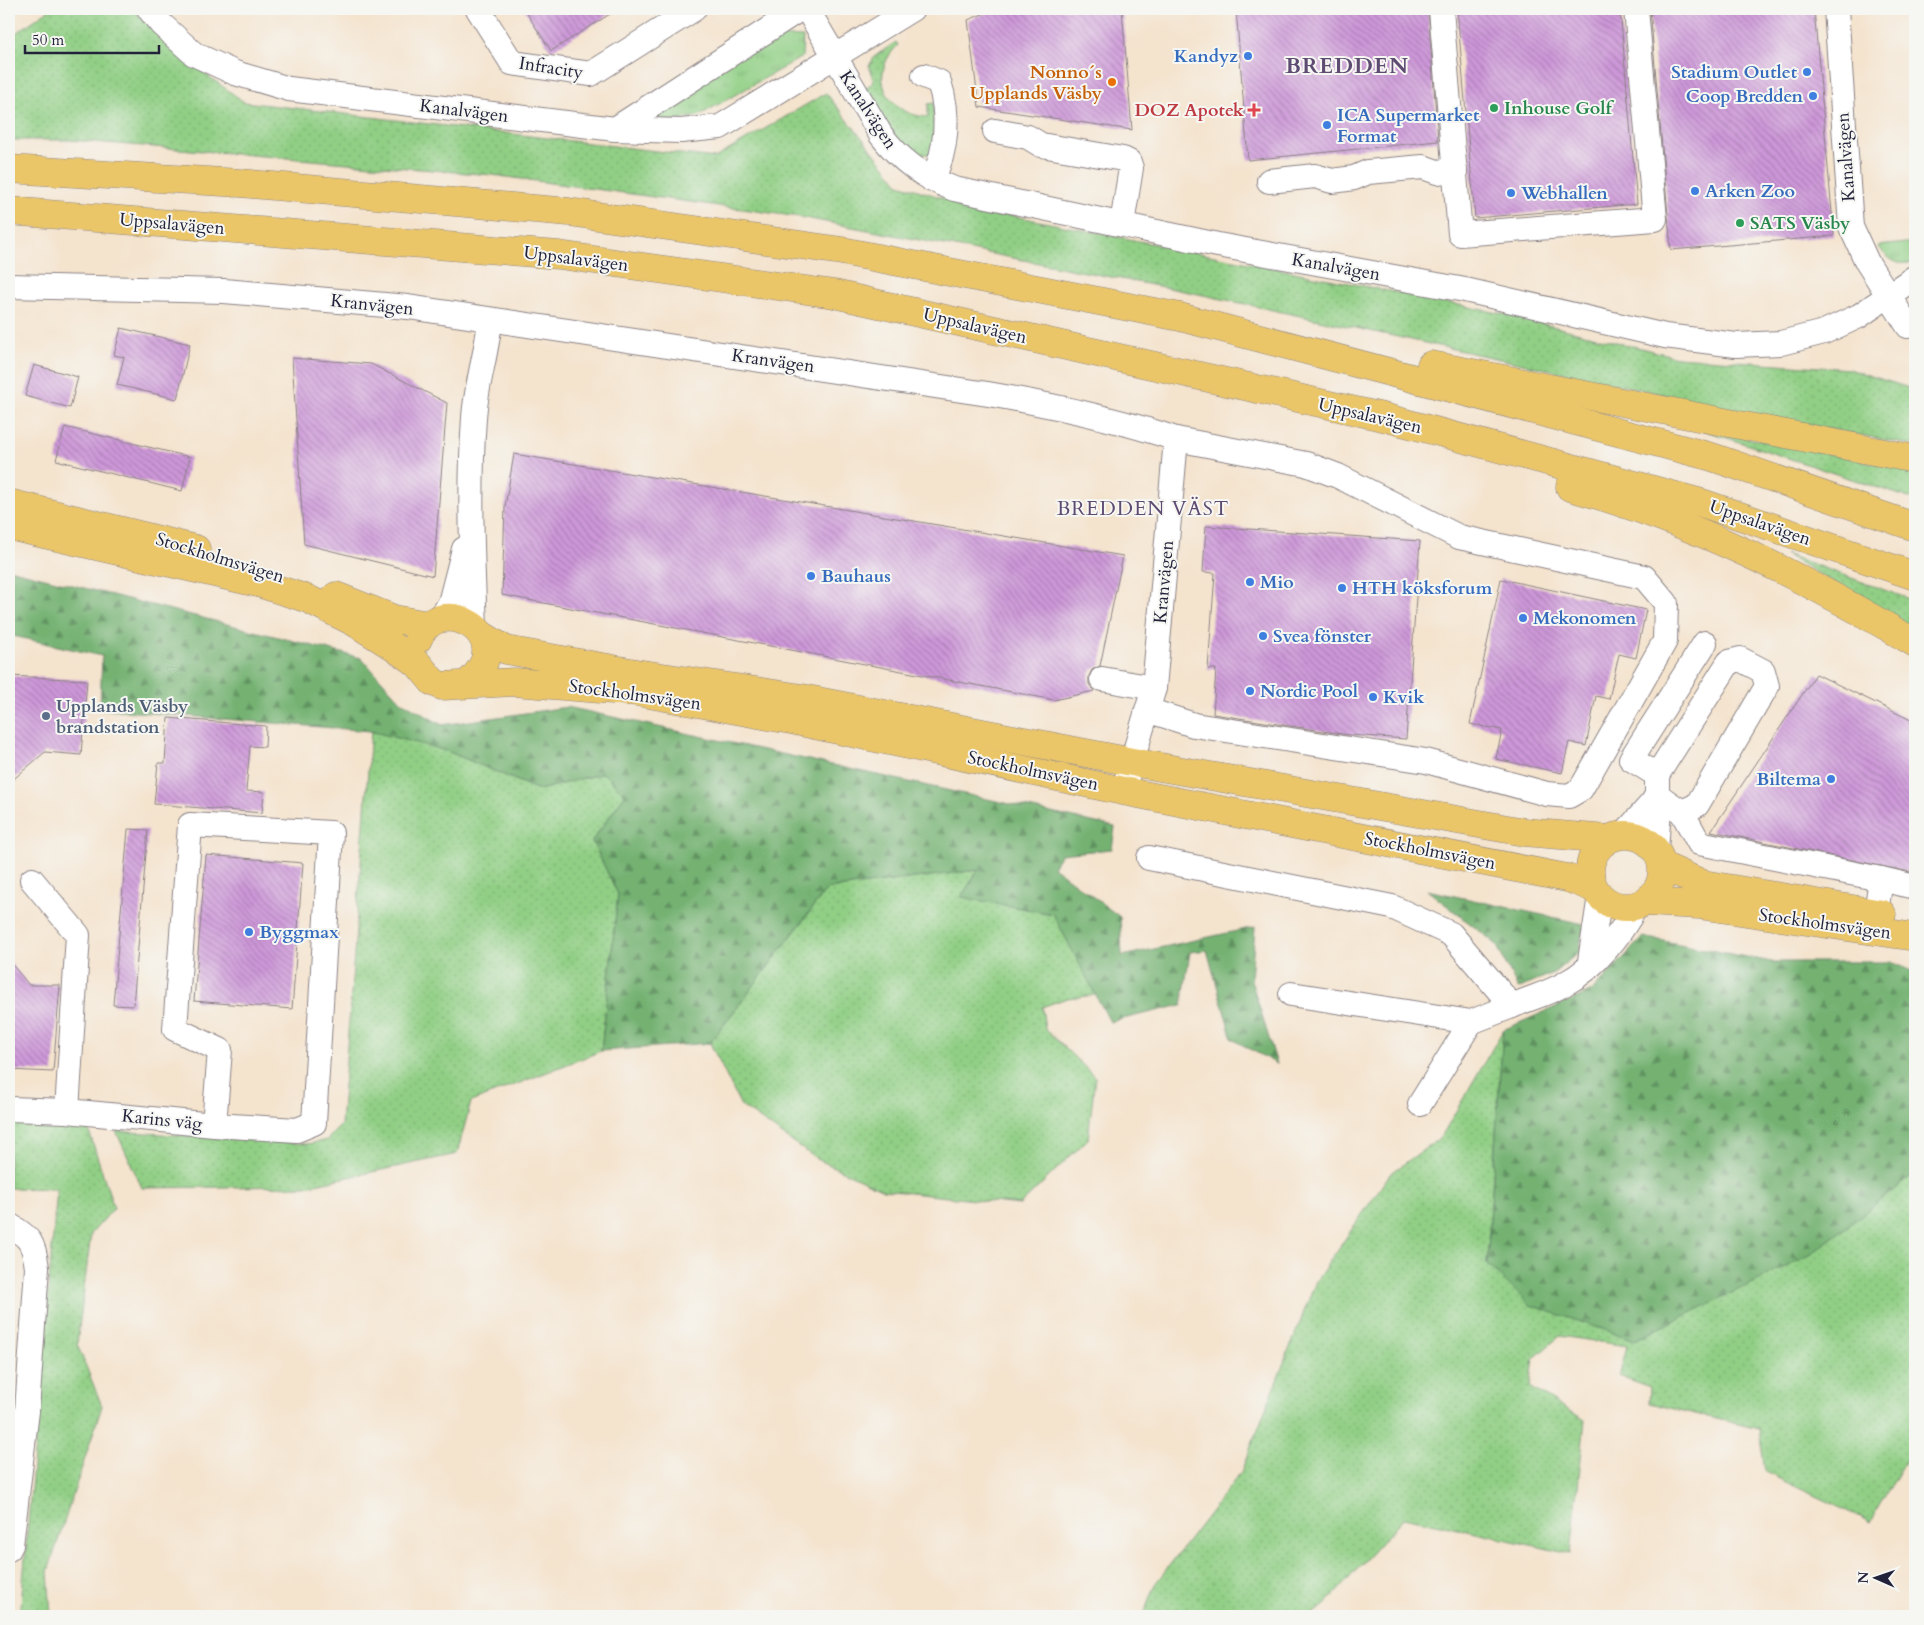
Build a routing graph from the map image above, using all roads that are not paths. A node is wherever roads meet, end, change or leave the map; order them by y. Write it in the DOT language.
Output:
graph roads {
  1 [pos="149,9"];
  2 [pos="478,9"];
  3 [pos="694,9"];
  4 [pos="800,9"];
  5 [pos="807,9"];
  6 [pos="912,9"];
  7 [pos="1636,9"];
  8 [pos="1836,9"];
  9 [pos="1442,10"];
  10 [pos="835,58"];
  11 [pos="924,76"];
  12 [pos="614,129"];
  13 [pos="995,131"];
  14 [pos="9,169"];
  15 [pos="1455,170"];
  16 [pos="932,180"];
  17 [pos="1269,180"];
  18 [pos="9,211"];
  19 [pos="1122,224"];
  20 [pos="1915,278"];
  21 [pos="9,286"];
  22 [pos="1889,296"];
  23 [pos="1180,317"];
  24 [pos="490,320"];
  25 [pos="1912,323"];
  26 [pos="1075,349"];
  27 [pos="1176,439"];
  28 [pos="1915,459"];
  29 [pos="9,503"];
  30 [pos="470,525"];
  31 [pos="9,526"];
  32 [pos="1915,527"];
  33 [pos="1915,576"];
  34 [pos="434,622"];
  35 [pos="478,631"];
  36 [pos="1705,642"];
  37 [pos="1915,643"];
  38 [pos="418,664"];
  39 [pos="1102,679"];
  40 [pos="467,684"];
  41 [pos="1151,699"];
  42 [pos="1132,762"];
  43 [pos="1123,791"];
  44 [pos="1665,795"];
  45 [pos="1616,837"];
  46 [pos="1149,858"];
  47 [pos="1660,858"];
  48 [pos="1881,879"];
  49 [pos="32,880"];
  50 [pos="1915,887"];
  51 [pos="1597,892"];
  52 [pos="1641,904"];
  53 [pos="1876,913"];
  54 [pos="1915,921"];
  55 [pos="1915,937"];
  56 [pos="1589,967"];
  57 [pos="1291,994"];
  58 [pos="1512,1006"];
  59 [pos="1470,1022"];
  60 [pos="1420,1104"];
  61 [pos="9,1109"];
  62 [pos="67,1111"];
  63 [pos="214,1125"];
  64 [pos="9,1225"];
  65 [pos="9,1549"];
  1 -- 12 [label="street, Kanalvägen"];
  2 -- 3 [label="street, Infracity"];
  4 -- 12 [label="street"];
  5 -- 10 [label="street, Kanalvägen"];
  6 -- 10 [label="street, Kanalvägen"];
  7 -- 15 [label="street"];
  8 -- 22 [label="street, Kanalvägen"];
  9 -- 15 [label="street"];
  10 -- 12 [label="street, Kanalvägen"];
  10 -- 16 [label="street, Kanalvägen"];
  11 -- 16 [label="street"];
  13 -- 19 [label="street"];
  14 -- 23 [label="main road"];
  15 -- 17 [label="street"];
  16 -- 19 [label="street, Kanalvägen"];
  18 -- 26 [label="main road, Uppsalavägen"];
  19 -- 22 [label="street, Kanalvägen"];
  20 -- 22 [label="street, Kanalvägen"];
  21 -- 24 [label="street, Kranvägen"];
  22 -- 25 [label="street"];
  23 -- 28 [label="main road"];
  23 -- 32 [label="main road"];
  24 -- 27 [label="street, Kranvägen"];
  24 -- 30 [label="street"];
  26 -- 33 [label="main road, Uppsalavägen"];
  26 -- 37 [label="main road"];
  27 -- 41 [label="street, Kranvägen"];
  27 -- 41 [label="street"];
  29 -- 34 [label="main road, Stockholmsvägen"];
  30 -- 34 [label="street"];
  30 -- 35 [label="street"];
  31 -- 38 [label="main road, Stockholmsvägen"];
  34 -- 35 [label="main road, Stockholmsvägen"];
  34 -- 38 [label="main road"];
  35 -- 40 [label="main road"];
  35 -- 42 [label="main road, Stockholmsvägen"];
  36 -- 44 [label="street"];
  38 -- 40 [label="main road, Stockholmsvägen"];
  39 -- 41 [label="street"];
  40 -- 43 [label="main road, Stockholmsvägen"];
  41 -- 42 [label="street, Kranvägen"];
  42 -- 43 [label="street, Kranvägen"];
  42 -- 45 [label="main road, Stockholmsvägen"];
  43 -- 51 [label="main road, Stockholmsvägen"];
  44 -- 44 [label="street"];
  44 -- 45 [label="street"];
  44 -- 47 [label="street"];
  44 -- 48 [label="street"];
  45 -- 47 [label="main road, Stockholmsvägen"];
  45 -- 51 [label="main road"];
  46 -- 58 [label="street"];
  47 -- 52 [label="main road"];
  47 -- 53 [label="main road, Stockholmsvägen"];
  48 -- 50 [label="street"];
  48 -- 53 [label="street"];
  49 -- 62 [label="street"];
  51 -- 52 [label="main road, Stockholmsvägen"];
  51 -- 56 [label="street"];
  52 -- 55 [label="main road, Stockholmsvägen"];
  52 -- 56 [label="street"];
  53 -- 54 [label="main road, Stockholmsvägen"];
  56 -- 58 [label="street"];
  57 -- 59 [label="street"];
  58 -- 59 [label="street"];
  59 -- 60 [label="street"];
  61 -- 62 [label="street, Karins väg"];
  62 -- 63 [label="street, Karins väg"];
  63 -- 63 [label="street, Karins väg"];
  64 -- 65 [label="street"];
}
